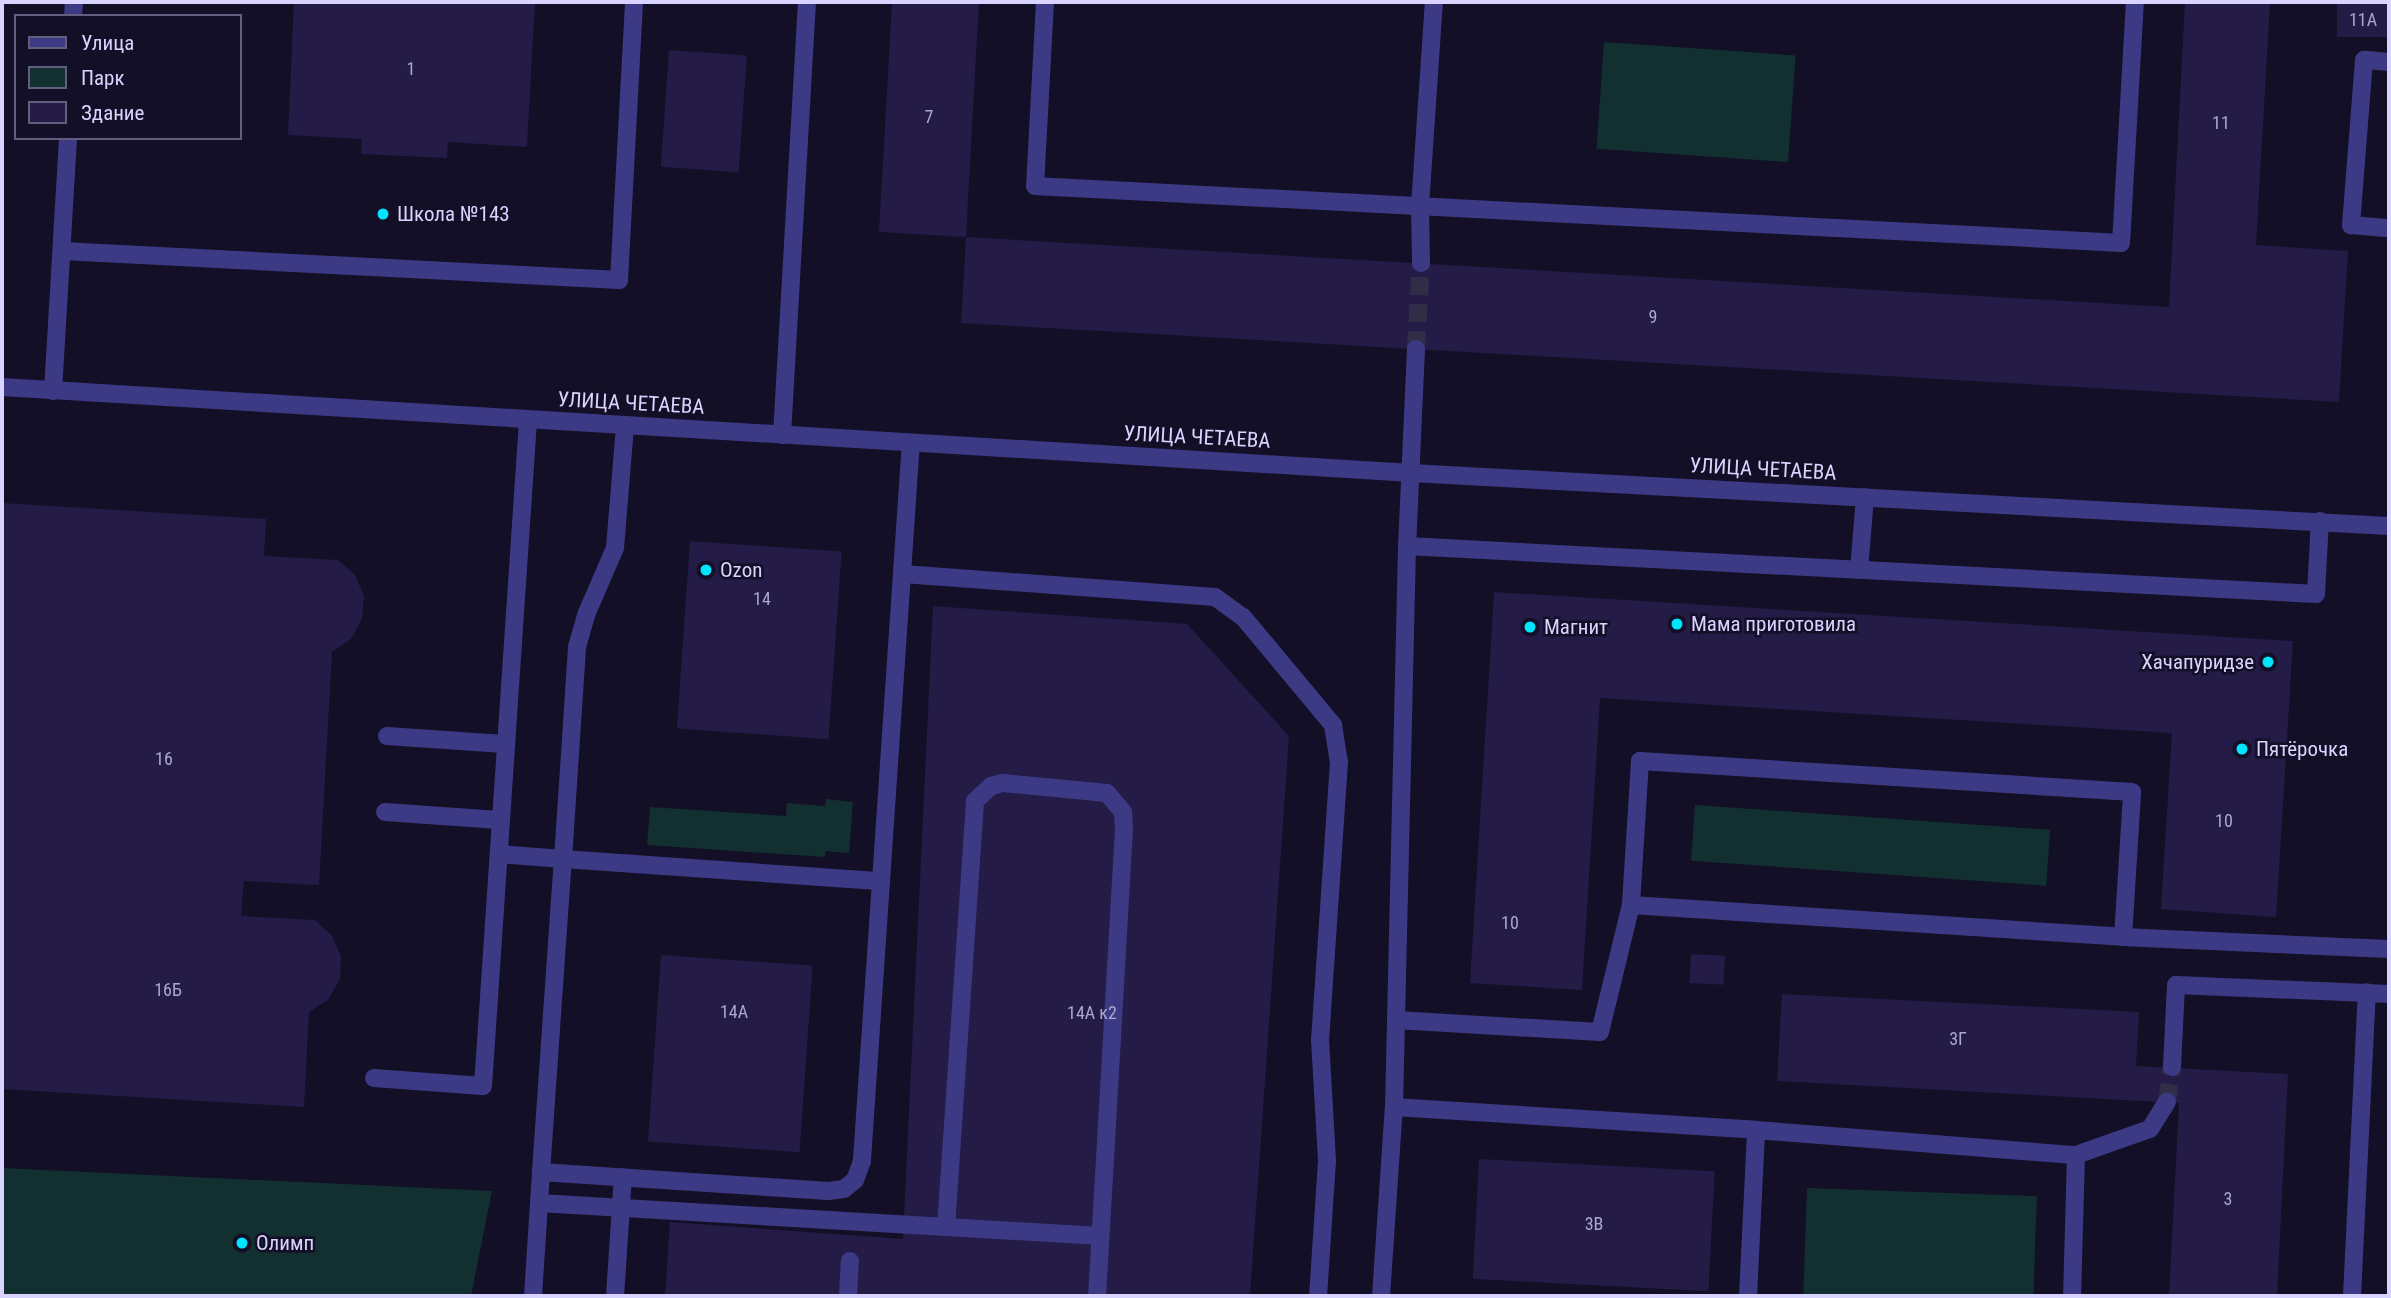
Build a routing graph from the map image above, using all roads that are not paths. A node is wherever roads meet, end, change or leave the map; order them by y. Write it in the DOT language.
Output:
graph roads {
  1 [pos="634,2"];
  2 [pos="807,2"];
  3 [pos="1045,2"];
  4 [pos="1434,2"];
  5 [pos="2135,2"];
  6 [pos="2389,62"];
  7 [pos="68,140"];
  8 [pos="1420,206"];
  9 [pos="2389,228"];
  10 [pos="63,251"];
  11 [pos="1421,263"];
  12 [pos="1416,349"];
  13 [pos="2,387"];
  14 [pos="53,391"];
  15 [pos="528,420"];
  16 [pos="625,426"];
  17 [pos="782,435"];
  18 [pos="911,443"];
  19 [pos="1411,473"];
  20 [pos="1865,497"];
  21 [pos="2320,521"];
  22 [pos="2389,526"];
  23 [pos="1407,546"];
  24 [pos="1859,570"];
  25 [pos="903,573"];
  26 [pos="387,736"];
  27 [pos="505,744"];
  28 [pos="385,812"];
  29 [pos="499,820"];
  30 [pos="499,854"];
  31 [pos="563,859"];
  32 [pos="881,881"];
  33 [pos="1631,905"];
  34 [pos="2123,937"];
  35 [pos="2389,949"];
  36 [pos="2367,992"];
  37 [pos="2389,994"];
  38 [pos="1396,1020"];
  39 [pos="2172,1068"];
  40 [pos="374,1078"];
  41 [pos="2167,1102"];
  42 [pos="1394,1107"];
  43 [pos="1756,1130"];
  44 [pos="2076,1155"];
  45 [pos="541,1172"];
  46 [pos="623,1177"];
  47 [pos="539,1203"];
  48 [pos="621,1208"];
  49 [pos="946,1227"];
  50 [pos="1100,1236"];
  51 [pos="850,1261"];
  52 [pos="533,1296"];
  53 [pos="615,1296"];
  54 [pos="848,1296"];
  55 [pos="1097,1296"];
  56 [pos="1318,1296"];
  57 [pos="1381,1296"];
  58 [pos="1748,1296"];
  59 [pos="2072,1296"];
  60 [pos="2352,1296"];
  1 -- 10 [label="street"];
  2 -- 17 [label="street"];
  3 -- 8 [label="street"];
  4 -- 8 [label="street"];
  5 -- 8 [label="street"];
  6 -- 9 [label="street"];
  7 -- 10 [label="street"];
  8 -- 11 [label="street"];
  10 -- 14 [label="street"];
  12 -- 19 [label="street"];
  13 -- 14 [label="street, УЛИЦА ЧЕТАЕВА"];
  14 -- 15 [label="street, УЛИЦА ЧЕТАЕВА"];
  15 -- 16 [label="street, УЛИЦА ЧЕТАЕВА"];
  15 -- 27 [label="street"];
  16 -- 17 [label="street, УЛИЦА ЧЕТАЕВА"];
  16 -- 31 [label="street"];
  17 -- 18 [label="street, УЛИЦА ЧЕТАЕВА"];
  18 -- 19 [label="street, УЛИЦА ЧЕТАЕВА"];
  18 -- 25 [label="street"];
  19 -- 20 [label="street, УЛИЦА ЧЕТАЕВА"];
  19 -- 23 [label="street"];
  20 -- 21 [label="street, УЛИЦА ЧЕТАЕВА"];
  20 -- 24 [label="street"];
  21 -- 22 [label="street, УЛИЦА ЧЕТАЕВА"];
  21 -- 24 [label="street"];
  23 -- 24 [label="street"];
  23 -- 38 [label="street"];
  25 -- 32 [label="street"];
  25 -- 56 [label="street"];
  26 -- 27 [label="street"];
  27 -- 29 [label="street"];
  28 -- 29 [label="street"];
  29 -- 30 [label="street"];
  30 -- 31 [label="street"];
  30 -- 40 [label="street"];
  31 -- 32 [label="street"];
  31 -- 45 [label="street"];
  32 -- 46 [label="street"];
  33 -- 34 [label="street"];
  33 -- 34 [label="street"];
  33 -- 38 [label="street"];
  34 -- 35 [label="street"];
  36 -- 37 [label="street"];
  36 -- 39 [label="street"];
  36 -- 60 [label="street"];
  38 -- 42 [label="street"];
  41 -- 44 [label="street"];
  42 -- 43 [label="street"];
  42 -- 57 [label="street"];
  43 -- 44 [label="street"];
  43 -- 58 [label="street"];
  44 -- 59 [label="street"];
  45 -- 46 [label="street"];
  45 -- 47 [label="street"];
  46 -- 48 [label="street"];
  47 -- 48 [label="street"];
  47 -- 52 [label="street"];
  48 -- 49 [label="street"];
  48 -- 53 [label="street"];
  49 -- 50 [label="street"];
  49 -- 50 [label="street"];
  50 -- 55 [label="street"];
  51 -- 54 [label="street"];
}
